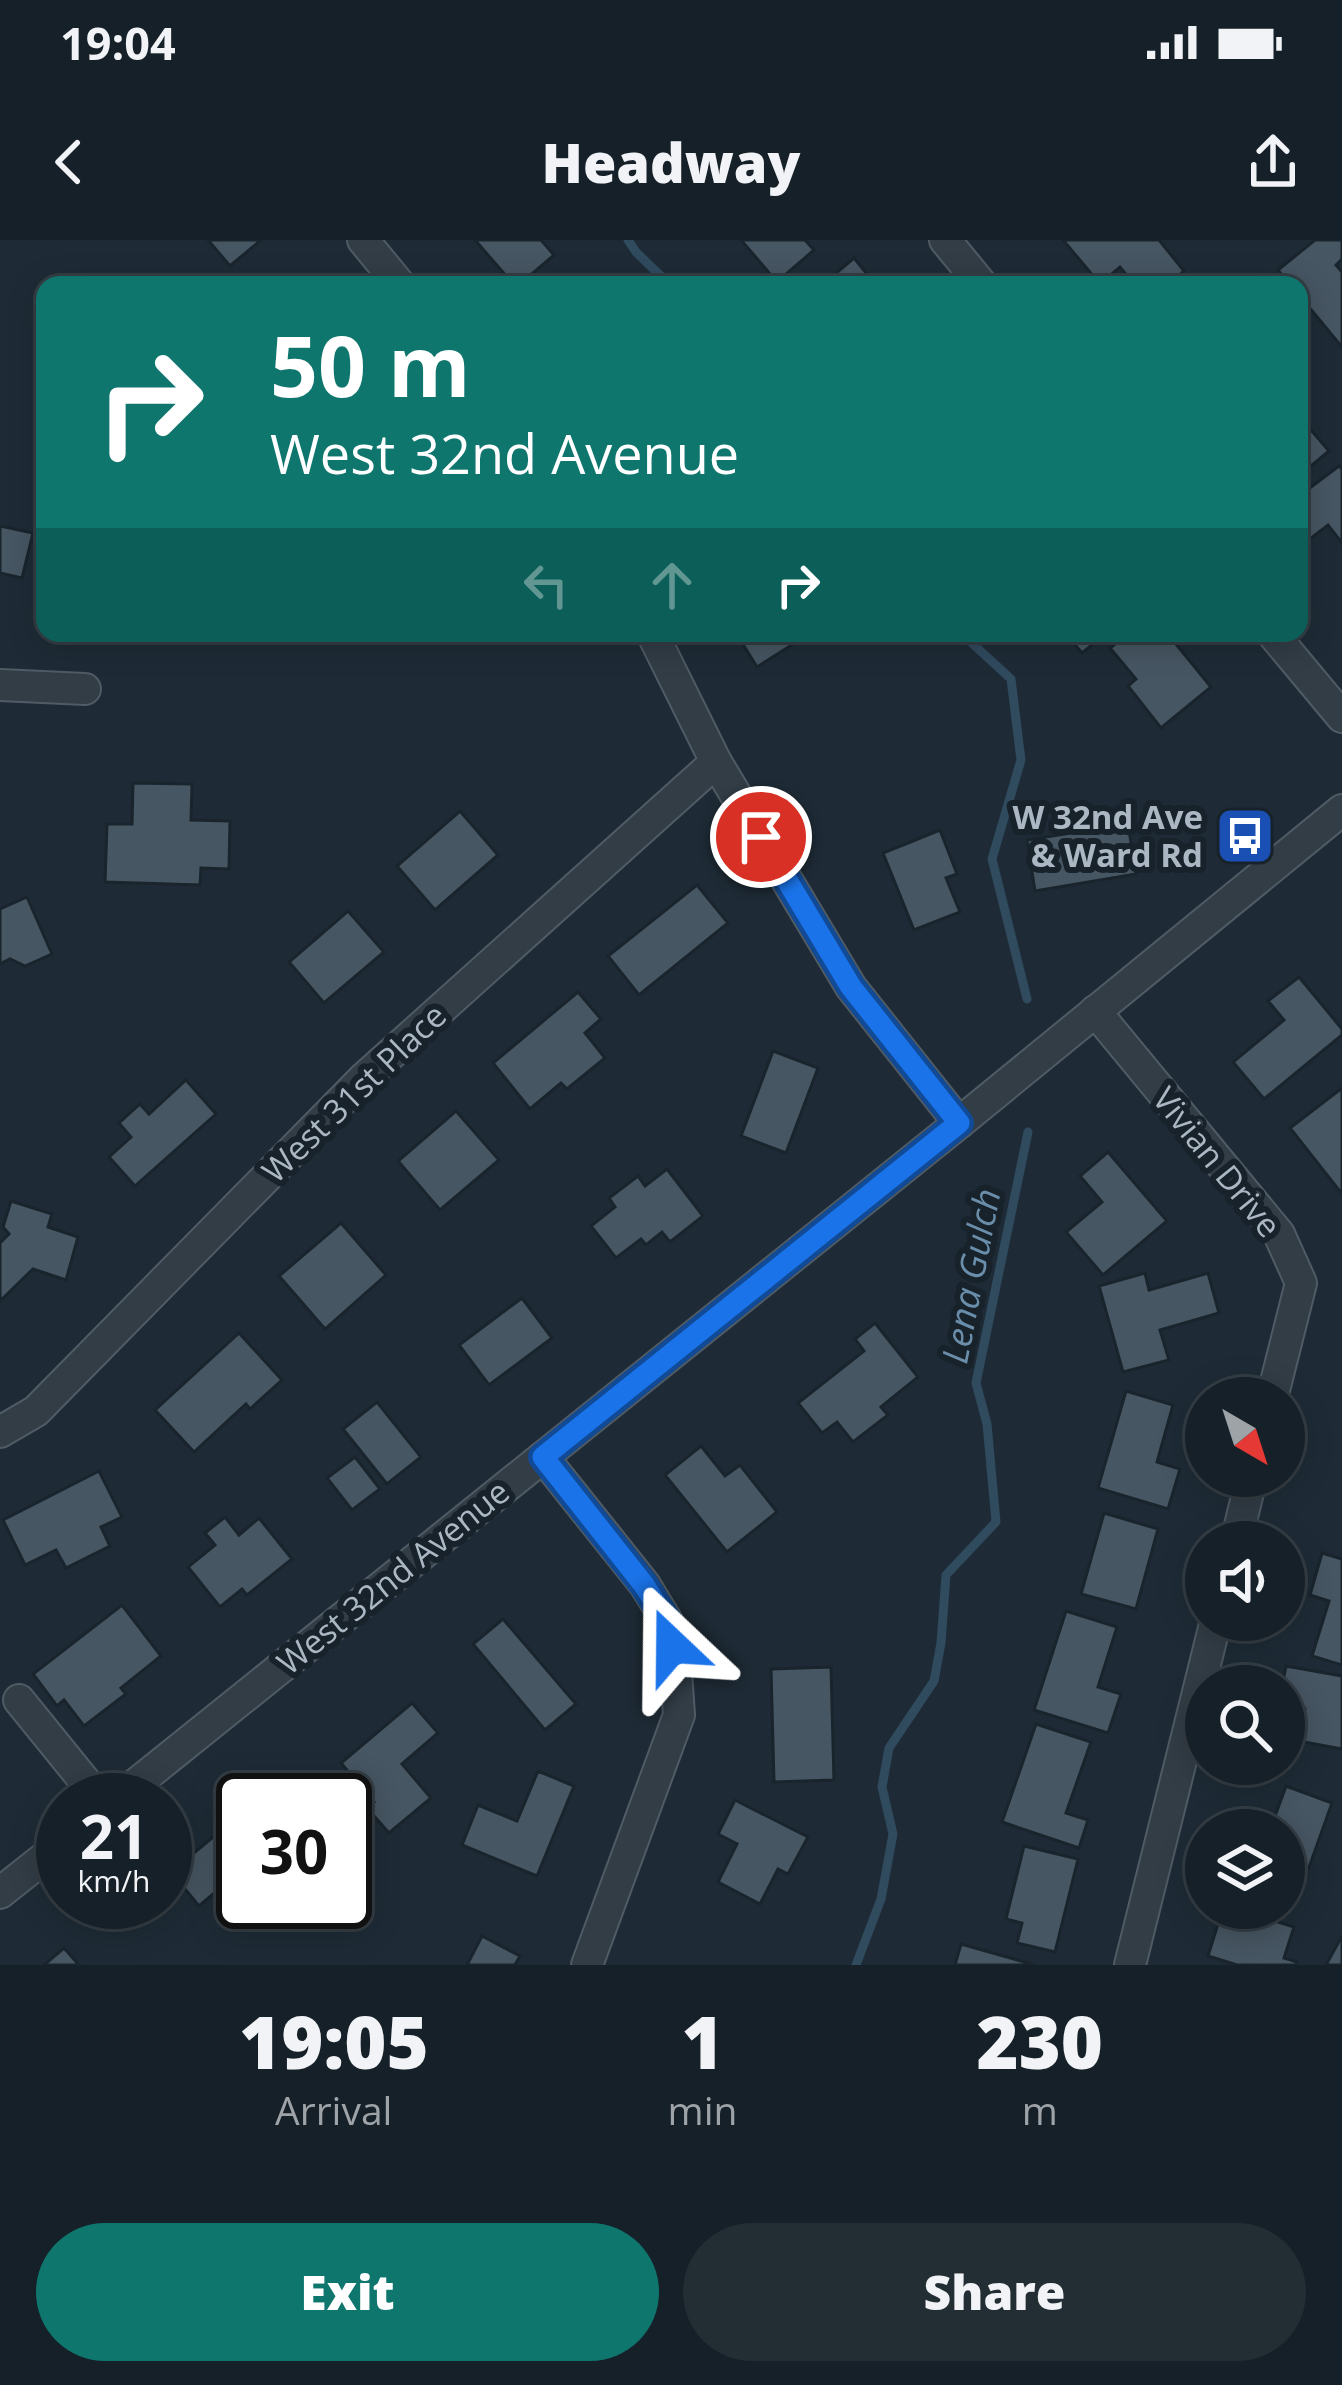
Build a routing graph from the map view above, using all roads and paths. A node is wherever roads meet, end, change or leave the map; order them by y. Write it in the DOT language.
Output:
graph roads {
  1 [pos="363,240"];
  2 [pos="944,240"];
  3 [pos="393,276"];
  4 [pos="974,276"];
  5 [pos="656,642"];
  6 [pos="1280,642"];
  7 [pos="0,685"];
  8 [pos="85,689"];
  9 [pos="1342,717"];
  10 [pos="716,762"];
  11 [pos="1342,810"];
  12 [pos="1095,1011"];
  13 [pos="959,1123"];
  14 [pos="1277,1377"];
  15 [pos="0,1432"];
  16 [pos="543,1457"];
  17 [pos="1211,1641"];
  18 [pos="19,1700"];
  19 [pos="78,1773"];
  20 [pos="150,1773"];
  21 [pos="36,1864"];
  22 [pos="0,1893"];
  23 [pos="587,1965"];
  24 [pos="1130,1965"];
  1 -- 3 [label="street"];
  2 -- 4 [label="street"];
  5 -- 10 [label="street"];
  6 -- 9 [label="street"];
  7 -- 8 [label="street"];
  10 -- 13 [label="street"];
  10 -- 15 [label="street, West 31st Place"];
  11 -- 12 [label="street, West 32nd Avenue"];
  12 -- 13 [label="street, West 32nd Avenue"];
  12 -- 14 [label="street, Vivian Drive"];
  13 -- 16 [label="street, West 32nd Avenue"];
  16 -- 20 [label="street, West 32nd Avenue"];
  16 -- 23 [label="street"];
  17 -- 24 [label="street"];
  18 -- 19 [label="street"];
  21 -- 22 [label="street"];
}
